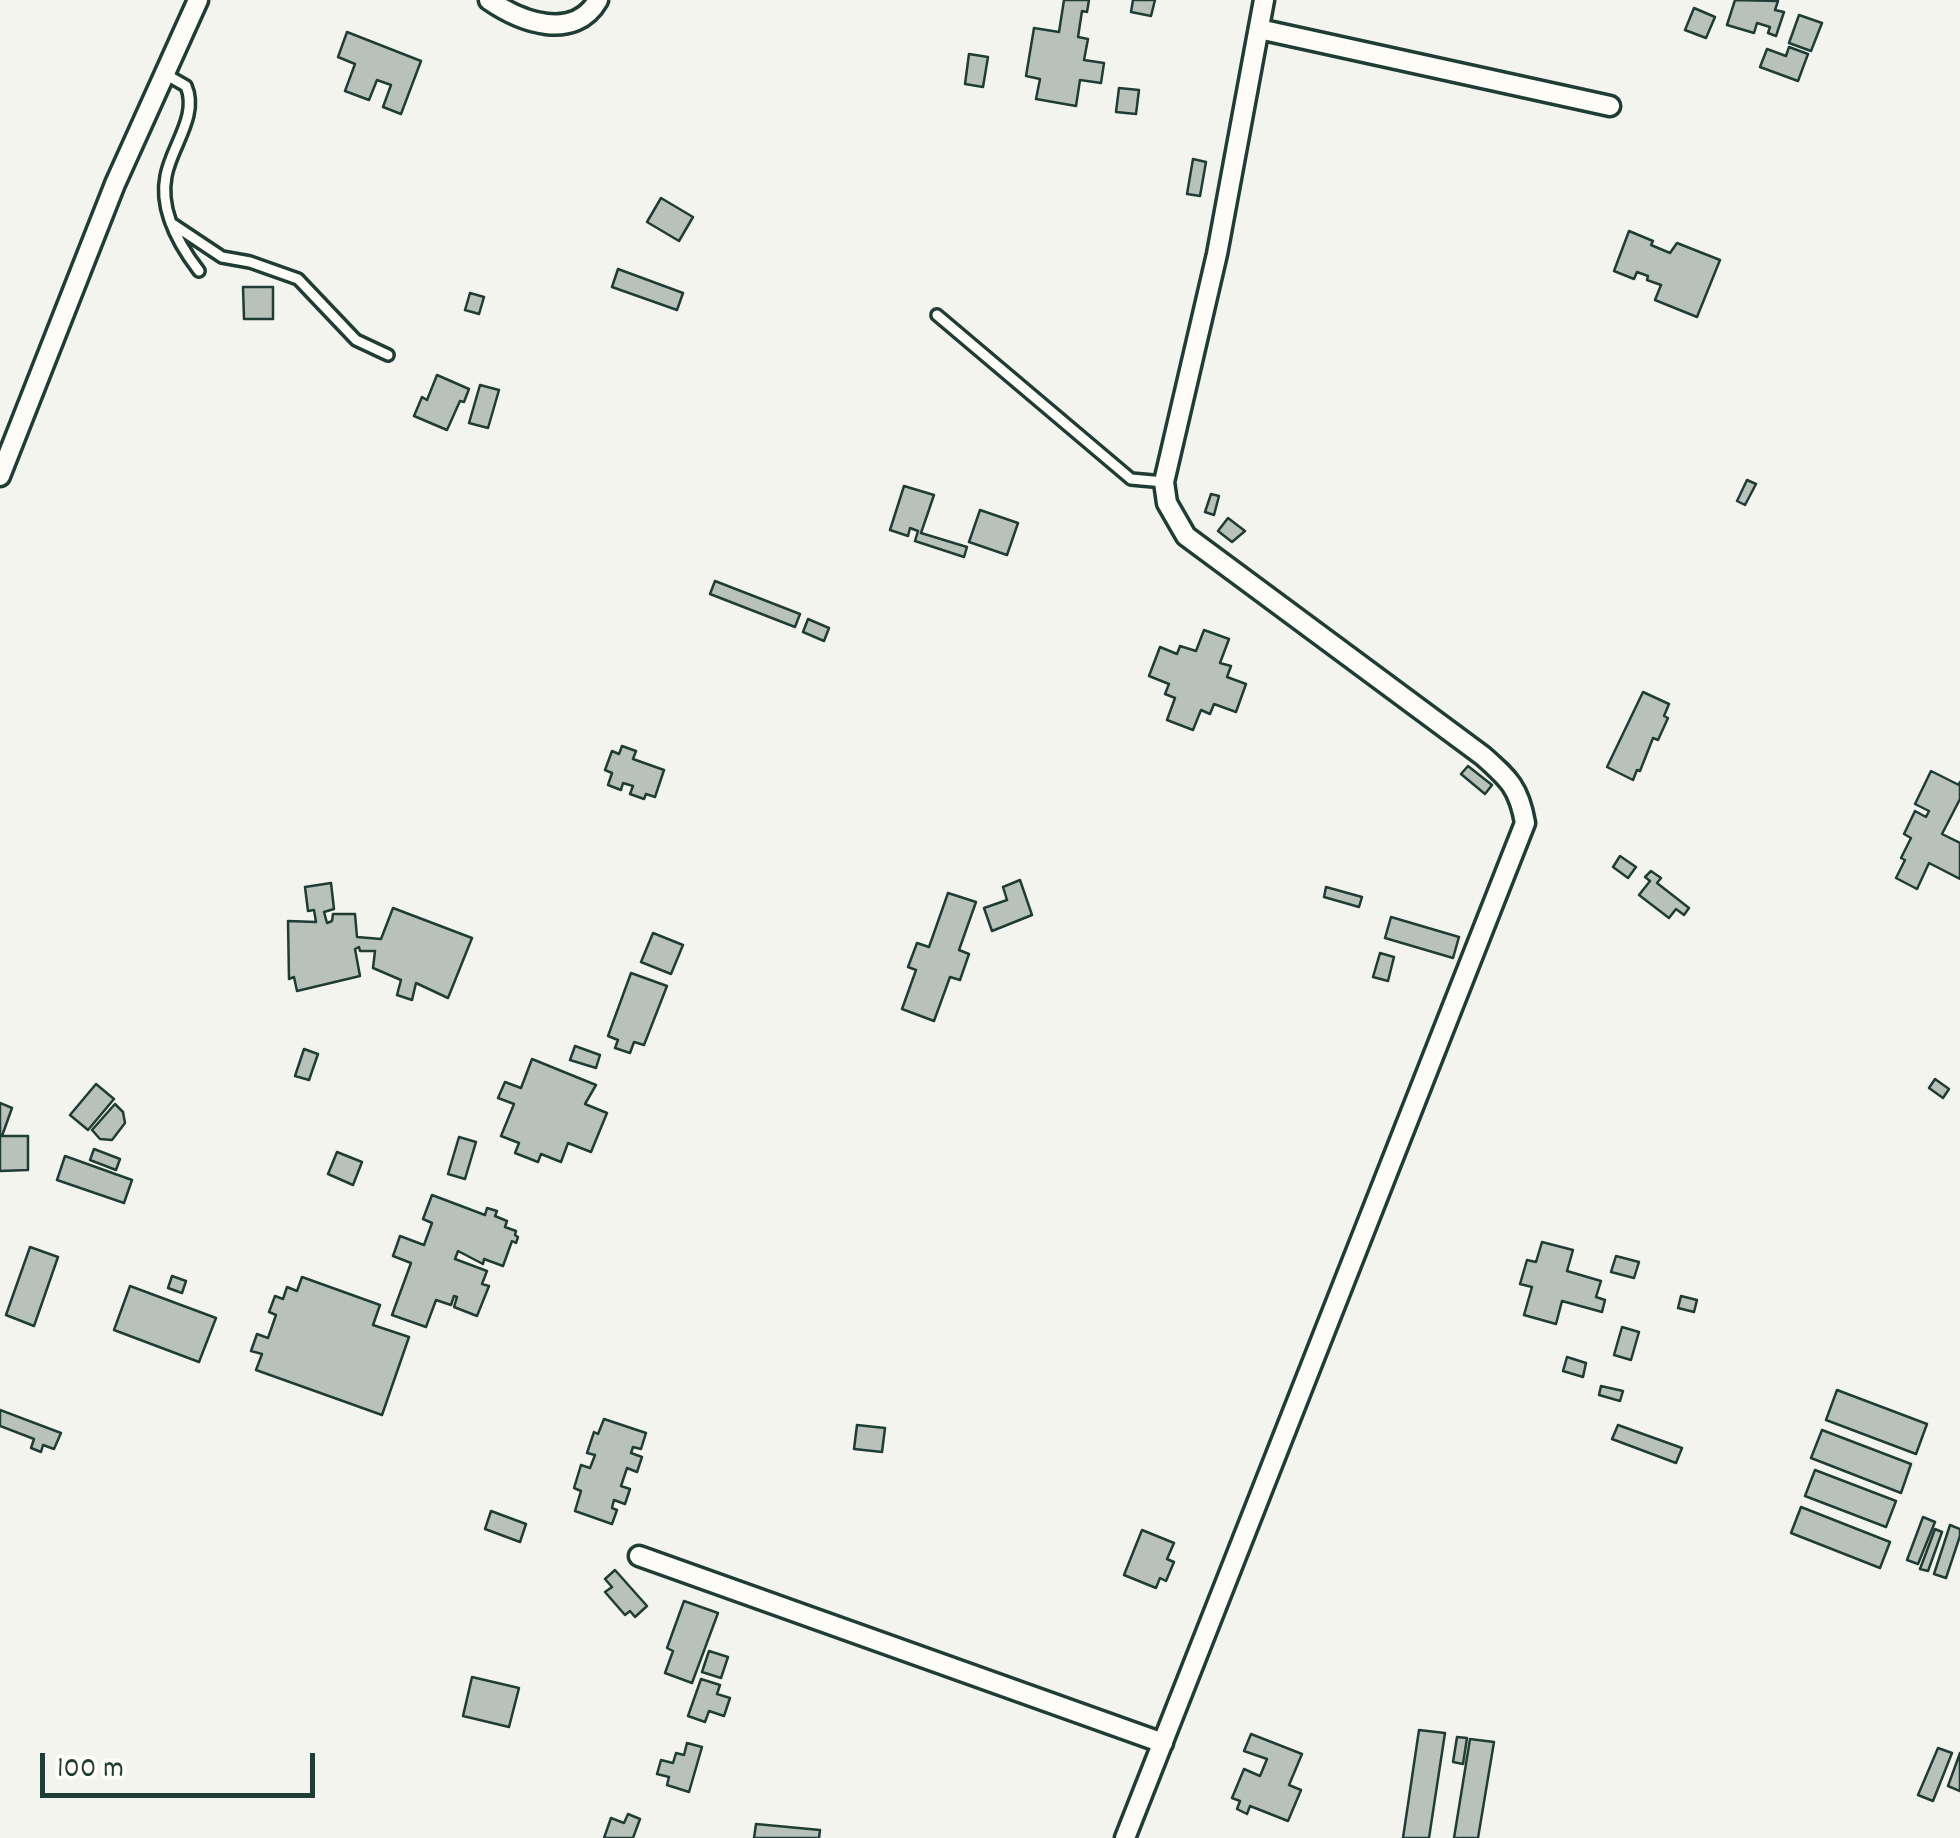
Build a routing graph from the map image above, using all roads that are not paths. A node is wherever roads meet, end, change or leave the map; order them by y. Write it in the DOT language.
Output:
graph roads {
  1 [pos="198,0"];
  2 [pos="489,0"];
  3 [pos="598,0"];
  4 [pos="1264,0"];
  5 [pos="1258,30"];
  6 [pos="165,74"];
  7 [pos="1610,106"];
  8 [pos="171,223"];
  9 [pos="199,272"];
  10 [pos="937,315"];
  11 [pos="388,356"];
  12 [pos="0,476"];
  13 [pos="1164,482"];
  14 [pos="639,1556"];
  15 [pos="1163,1743"];
  16 [pos="1124,1838"];
  1 -- 6 [label="street"];
  2 -- 3 [label="street"];
  4 -- 5 [label="street"];
  5 -- 7 [label="street"];
  5 -- 13 [label="street"];
  6 -- 8 [label="lane"];
  6 -- 12 [label="street"];
  8 -- 9 [label="lane"];
  8 -- 11 [label="lane"];
  10 -- 13 [label="lane"];
  13 -- 15 [label="street"];
  14 -- 15 [label="street"];
  15 -- 16 [label="street"];
}
